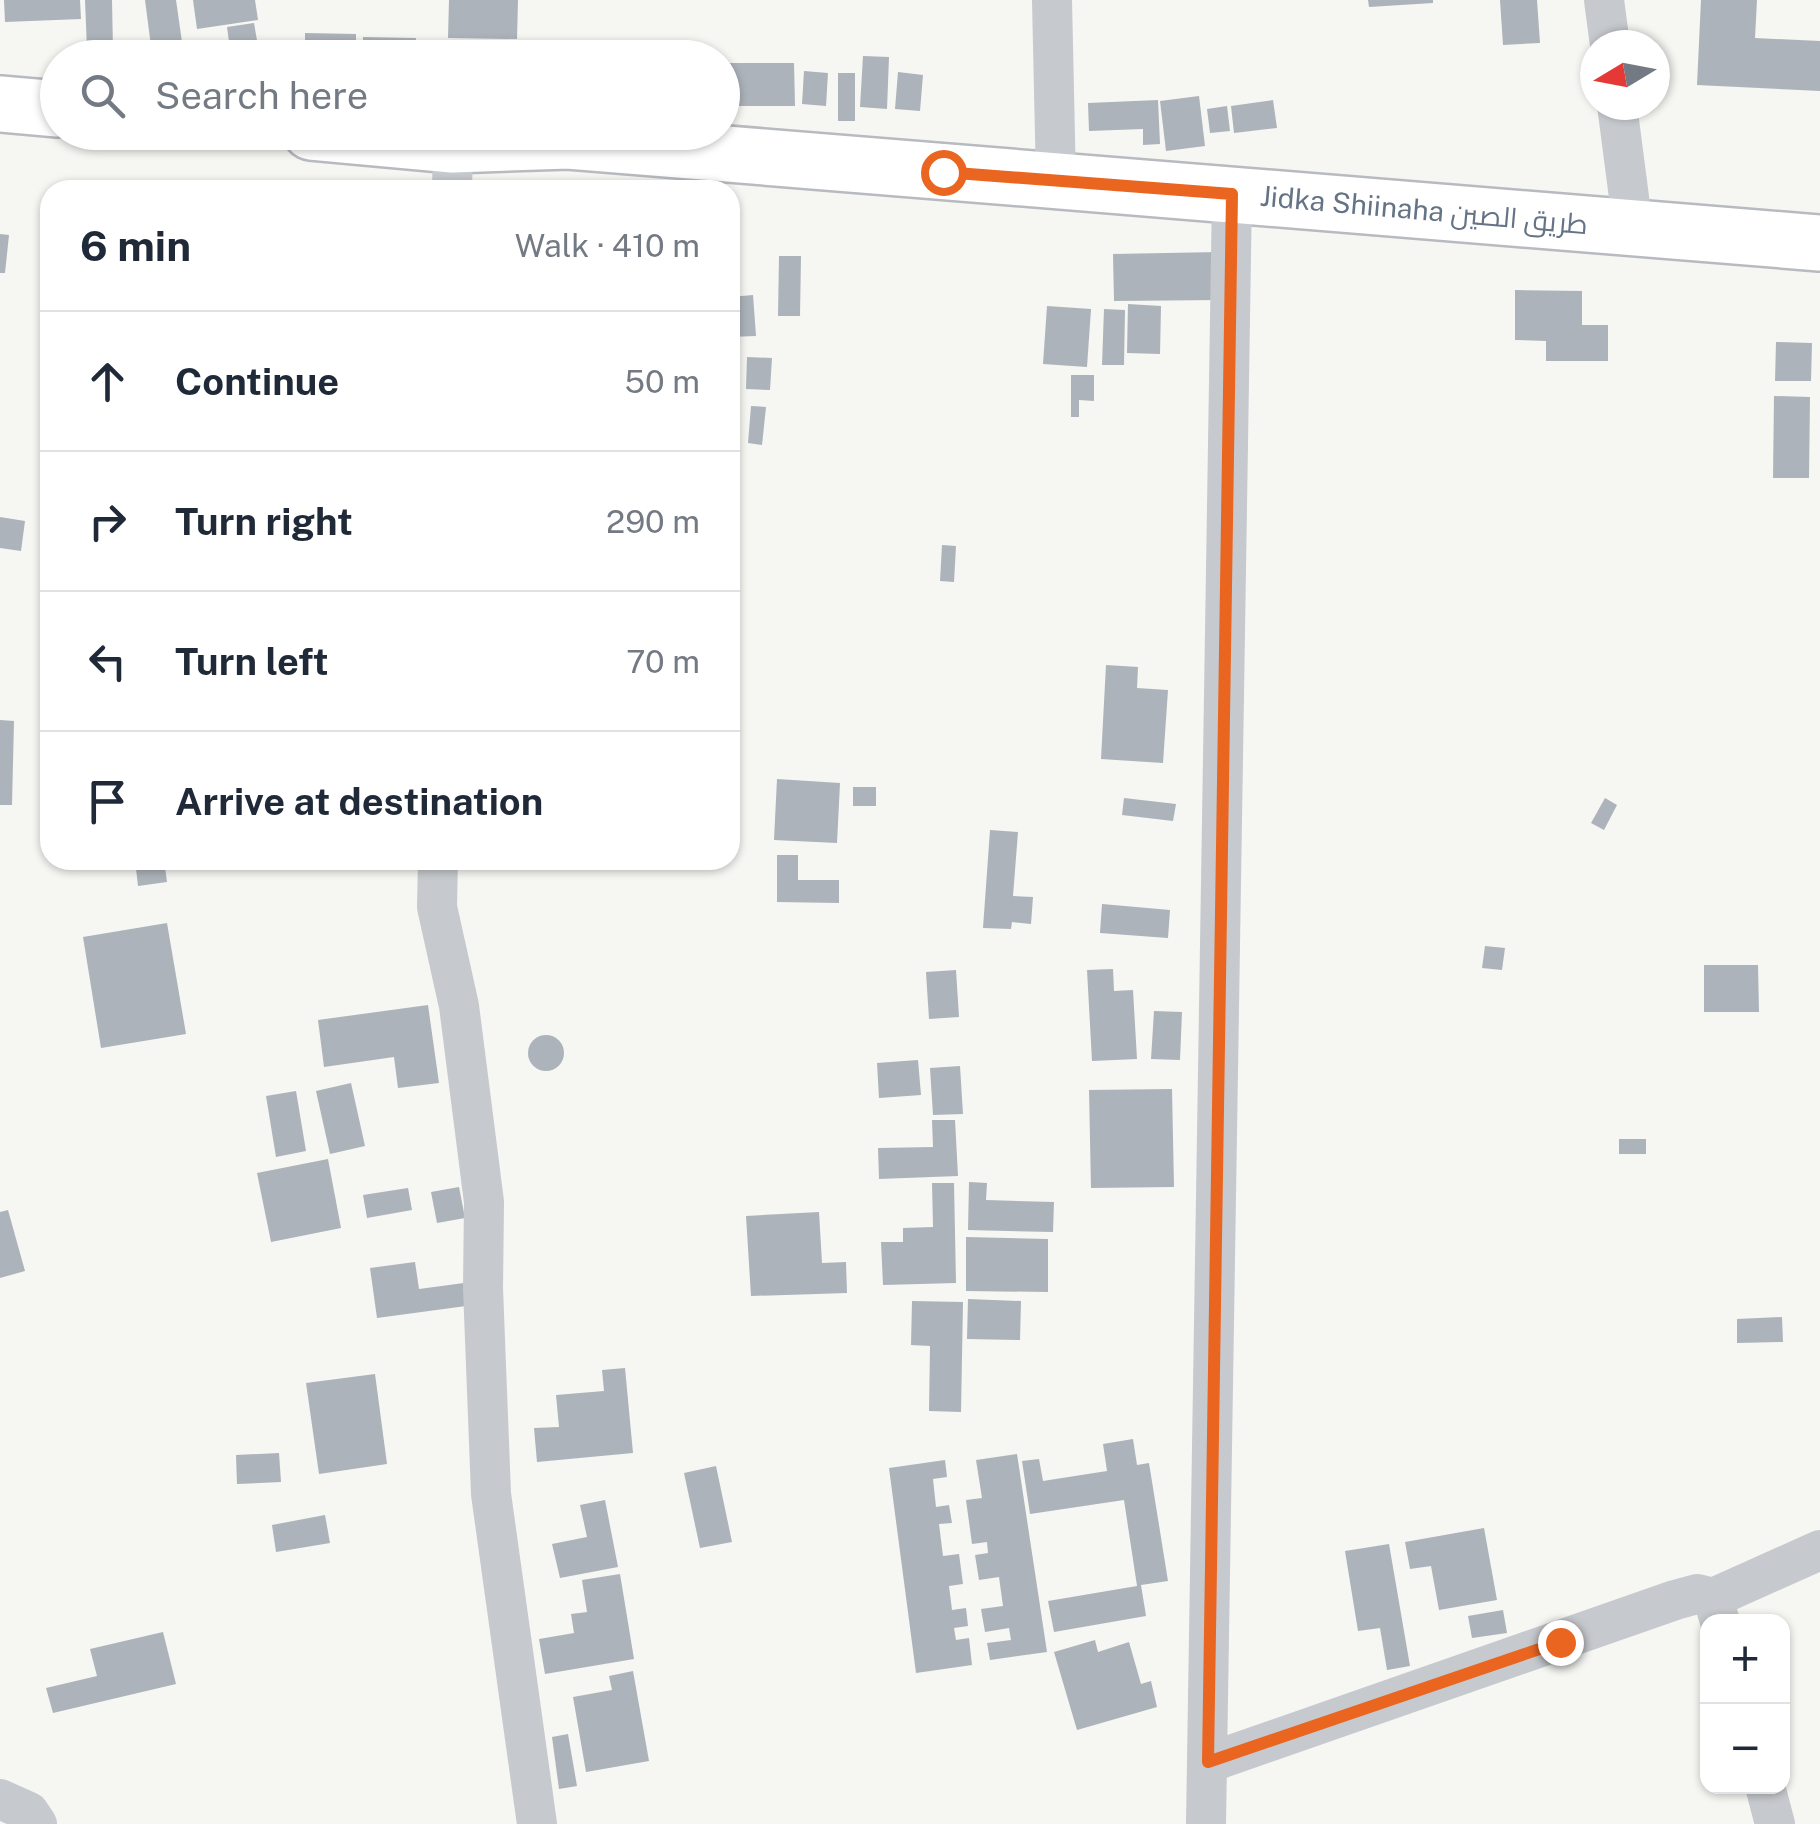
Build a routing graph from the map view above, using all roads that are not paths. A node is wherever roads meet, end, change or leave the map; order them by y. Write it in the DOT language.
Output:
graph roads {
  1 [pos="1052,0"];
  2 [pos="1604,0"];
  3 [pos="1608,30"];
  4 [pos="0,104"];
  5 [pos="40,107"];
  6 [pos="1620,120"];
  7 [pos="382,150"];
  8 [pos="533,150"];
  9 [pos="666,150"];
  10 [pos="453,168"];
  11 [pos="1056,182"];
  12 [pos="1232,194"];
  13 [pos="1633,228"];
  14 [pos="1820,243"];
  15 [pos="438,870"];
  16 [pos="1820,1550"];
  17 [pos="1716,1610"];
  18 [pos="1208,1762"];
  19 [pos="1767,1794"];
  20 [pos="0,1800"];
  21 [pos="37,1824"];
  22 [pos="537,1824"];
  23 [pos="1206,1824"];
  24 [pos="1774,1824"];
  1 -- 11 [label="street"];
  2 -- 3 [label="street"];
  4 -- 5 [label="main road"];
  6 -- 13 [label="street"];
  7 -- 10 [label="main road, Jidka Shiinaha طريق الصين"];
  8 -- 10 [label="main road, Jidka Shiinaha طريق الصين"];
  9 -- 11 [label="main road, Jidka Shiinaha طريق الصين"];
  11 -- 12 [label="main road, Jidka Shiinaha طريق الصين"];
  12 -- 13 [label="main road, Jidka Shiinaha طريق الصين"];
  12 -- 18 [label="street"];
  13 -- 14 [label="main road, Jidka Shiinaha طريق الصين"];
  15 -- 22 [label="street"];
  16 -- 17 [label="street"];
  17 -- 18 [label="street"];
  18 -- 23 [label="street"];
  19 -- 24 [label="street"];
  20 -- 21 [label="street"];
}
